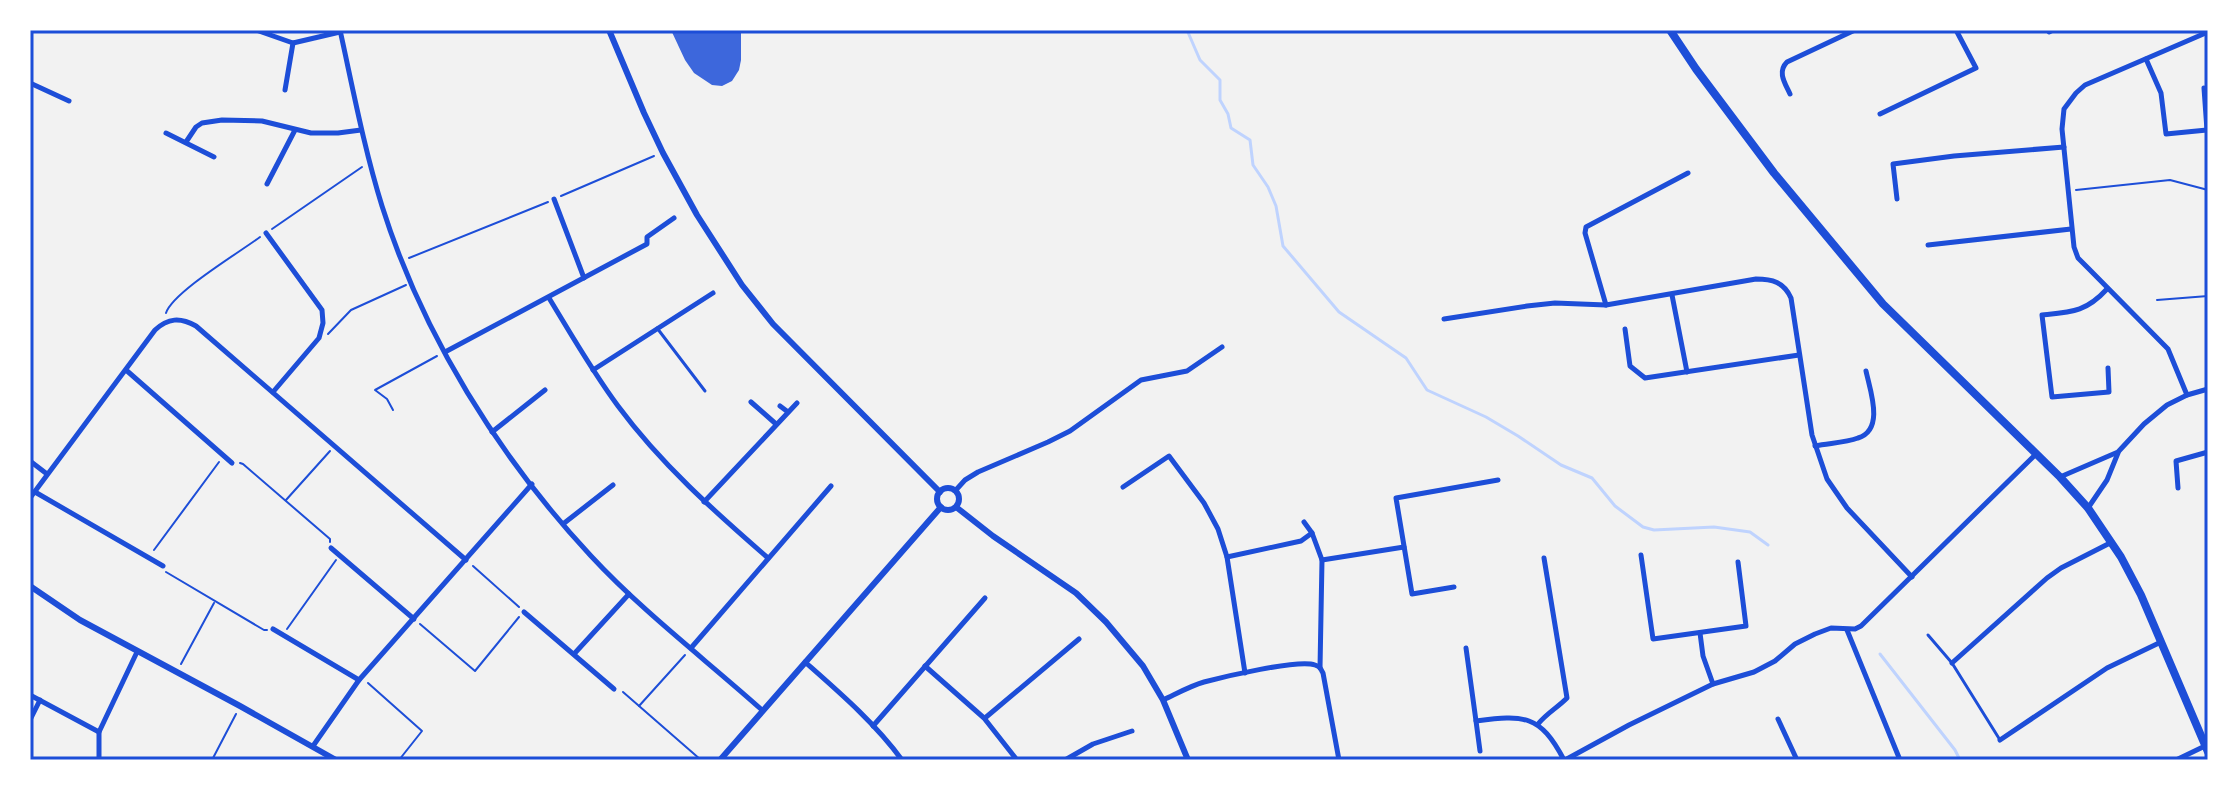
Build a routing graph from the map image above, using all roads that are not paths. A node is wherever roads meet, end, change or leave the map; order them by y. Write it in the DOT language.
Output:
graph roads {
  1 [pos="256,30"];
  2 [pos="609,30"];
  3 [pos="1670,30"];
  4 [pos="1855,30"];
  5 [pos="1956,30"];
  6 [pos="340,31"];
  7 [pos="2208,32"];
  8 [pos="293,43"];
  9 [pos="2146,59"];
  10 [pos="30,83"];
  11 [pos="2204,88"];
  12 [pos="285,90"];
  13 [pos="1790,94"];
  14 [pos="69,101"];
  15 [pos="1880,114"];
  16 [pos="295,130"];
  17 [pos="361,130"];
  18 [pos="166,133"];
  19 [pos="186,142"];
  20 [pos="2064,147"];
  21 [pos="214,157"];
  22 [pos="1688,173"];
  23 [pos="267,184"];
  24 [pos="554,199"];
  25 [pos="1897,199"];
  26 [pos="674,218"];
  27 [pos="2071,229"];
  28 [pos="266,233"];
  29 [pos="1928,245"];
  30 [pos="584,278"];
  31 [pos="2107,289"];
  32 [pos="713,293"];
  33 [pos="1672,295"];
  34 [pos="549,298"];
  35 [pos="1606,305"];
  36 [pos="1444,319"];
  37 [pos="657,328"];
  38 [pos="1625,329"];
  39 [pos="1222,347"];
  40 [pos="445,352"];
  41 [pos="1799,355"];
  42 [pos="2108,368"];
  43 [pos="126,370"];
  44 [pos="593,370"];
  45 [pos="1866,371"];
  46 [pos="1687,372"];
  47 [pos="2208,389"];
  48 [pos="545,390"];
  49 [pos="705,391"];
  50 [pos="273,392"];
  51 [pos="2187,395"];
  52 [pos="751,402"];
  53 [pos="797,403"];
  54 [pos="780,406"];
  55 [pos="788,412"];
  56 [pos="776,424"];
  57 [pos="492,432"];
  58 [pos="1815,446"];
  59 [pos="2118,452"];
  60 [pos="2208,452"];
  61 [pos="2036,454"];
  62 [pos="30,461"];
  63 [pos="232,463"];
  64 [pos="47,474"];
  65 [pos="2060,477"];
  66 [pos="1498,480"];
  67 [pos="532,484"];
  68 [pos="613,485"];
  69 [pos="831,486"];
  70 [pos="1123,487"];
  71 [pos="2178,488"];
  72 [pos="955,491"];
  73 [pos="35,492"];
  74 [pos="940,492"];
  75 [pos="30,498"];
  76 [pos="704,502"];
  77 [pos="941,507"];
  78 [pos="956,507"];
  79 [pos="2088,508"];
  80 [pos="1304,522"];
  81 [pos="563,525"];
  82 [pos="1312,533"];
  83 [pos="2112,542"];
  84 [pos="1404,547"];
  85 [pos="331,548"];
  86 [pos="1641,555"];
  87 [pos="1227,557"];
  88 [pos="768,558"];
  89 [pos="1544,558"];
  90 [pos="466,560"];
  91 [pos="1322,560"];
  92 [pos="1738,562"];
  93 [pos="163,566"];
  94 [pos="1912,577"];
  95 [pos="30,586"];
  96 [pos="1454,587"];
  97 [pos="629,594"];
  98 [pos="985,598"];
  99 [pos="524,612"];
  100 [pos="414,619"];
  101 [pos="273,629"];
  102 [pos="1847,630"];
  103 [pos="1700,633"];
  104 [pos="1928,635"];
  105 [pos="1079,639"];
  106 [pos="2161,642"];
  107 [pos="691,648"];
  108 [pos="1466,648"];
  109 [pos="137,652"];
  110 [pos="574,654"];
  111 [pos="805,662"];
  112 [pos="1952,663"];
  113 [pos="925,666"];
  114 [pos="1320,668"];
  115 [pos="1245,673"];
  116 [pos="359,680"];
  117 [pos="1713,684"];
  118 [pos="614,689"];
  119 [pos="30,695"];
  120 [pos="40,700"];
  121 [pos="1163,700"];
  122 [pos="762,710"];
  123 [pos="984,718"];
  124 [pos="1778,719"];
  125 [pos="30,720"];
  126 [pos="1476,721"];
  127 [pos="1538,724"];
  128 [pos="873,726"];
  129 [pos="1132,731"];
  130 [pos="99,732"];
  131 [pos="2000,740"];
  132 [pos="313,746"];
  133 [pos="2206,749"];
  134 [pos="1480,751"];
  135 [pos="99,760"];
  136 [pos="336,760"];
  137 [pos="720,760"];
  138 [pos="902,760"];
  139 [pos="1017,760"];
  140 [pos="1065,760"];
  141 [pos="1188,760"];
  142 [pos="1339,760"];
  143 [pos="1565,760"];
  144 [pos="1797,760"];
  145 [pos="1900,760"];
  146 [pos="2176,760"];
  1 -- 8 [label="street"];
  2 -- 74 [label="street"];
  3 -- 61 [label="main road"];
  4 -- 13 [label="street"];
  5 -- 15 [label="street"];
  6 -- 8 [label="street"];
  6 -- 17 [label="street"];
  7 -- 9 [label="street"];
  8 -- 12 [label="street"];
  9 -- 11 [label="street"];
  9 -- 20 [label="street"];
  10 -- 14 [label="street"];
  16 -- 17 [label="street"];
  16 -- 19 [label="street"];
  16 -- 23 [label="street"];
  17 -- 40 [label="street"];
  18 -- 19 [label="street"];
  19 -- 21 [label="street"];
  20 -- 25 [label="street"];
  20 -- 27 [label="street"];
  22 -- 35 [label="street"];
  24 -- 30 [label="street"];
  26 -- 30 [label="street"];
  27 -- 29 [label="street"];
  27 -- 31 [label="street"];
  28 -- 50 [label="street"];
  30 -- 34 [label="street"];
  31 -- 42 [label="street"];
  31 -- 51 [label="street"];
  32 -- 37 [label="street"];
  33 -- 35 [label="street"];
  33 -- 41 [label="street"];
  33 -- 46 [label="street"];
  34 -- 40 [label="street"];
  34 -- 44 [label="street"];
  35 -- 36 [label="street"];
  37 -- 44 [label="street"];
  37 -- 49 [label="lane"];
  38 -- 46 [label="street"];
  39 -- 72 [label="street"];
  40 -- 57 [label="street"];
  41 -- 46 [label="street"];
  41 -- 58 [label="street"];
  43 -- 50 [label="street"];
  43 -- 63 [label="street"];
  43 -- 64 [label="street"];
  44 -- 76 [label="street"];
  45 -- 58 [label="street"];
  47 -- 51 [label="street"];
  48 -- 57 [label="street"];
  50 -- 90 [label="street"];
  51 -- 59 [label="street"];
  52 -- 56 [label="street"];
  53 -- 55 [label="street"];
  54 -- 55 [label="street"];
  55 -- 56 [label="street"];
  56 -- 76 [label="street"];
  57 -- 67 [label="street"];
  58 -- 94 [label="street"];
  59 -- 65 [label="street"];
  59 -- 79 [label="street"];
  60 -- 71 [label="street"];
  61 -- 65 [label="main road"];
  61 -- 94 [label="street"];
  62 -- 64 [label="street"];
  64 -- 73 [label="street"];
  65 -- 79 [label="main road"];
  66 -- 84 [label="street"];
  67 -- 81 [label="street"];
  67 -- 90 [label="street"];
  68 -- 81 [label="street"];
  69 -- 88 [label="street"];
  70 -- 87 [label="street"];
  72 -- 74 [label="street"];
  72 -- 78 [label="street"];
  73 -- 75 [label="street"];
  73 -- 93 [label="street"];
  74 -- 77 [label="street"];
  76 -- 88 [label="street"];
  77 -- 78 [label="street"];
  77 -- 111 [label="street"];
  78 -- 121 [label="street"];
  79 -- 83 [label="main road"];
  80 -- 82 [label="street"];
  81 -- 97 [label="street"];
  82 -- 87 [label="street"];
  82 -- 91 [label="street"];
  83 -- 106 [label="main road"];
  83 -- 112 [label="street"];
  84 -- 91 [label="street"];
  84 -- 96 [label="street"];
  85 -- 100 [label="street"];
  86 -- 103 [label="street"];
  87 -- 115 [label="street"];
  88 -- 107 [label="street"];
  89 -- 127 [label="street"];
  90 -- 100 [label="street"];
  91 -- 114 [label="street"];
  92 -- 103 [label="street"];
  94 -- 102 [label="street"];
  95 -- 109 [label="street"];
  97 -- 107 [label="street"];
  97 -- 110 [label="street"];
  98 -- 113 [label="street"];
  99 -- 110 [label="street"];
  100 -- 116 [label="street"];
  101 -- 116 [label="street"];
  102 -- 117 [label="street"];
  102 -- 145 [label="street"];
  103 -- 117 [label="street"];
  104 -- 112 [label="lane"];
  105 -- 123 [label="street"];
  106 -- 131 [label="street"];
  106 -- 133 [label="main road"];
  107 -- 122 [label="street"];
  108 -- 126 [label="street"];
  109 -- 130 [label="street"];
  109 -- 132 [label="street"];
  110 -- 118 [label="street"];
  111 -- 122 [label="street"];
  111 -- 128 [label="street"];
  112 -- 131 [label="lane"];
  113 -- 123 [label="street"];
  113 -- 128 [label="street"];
  114 -- 115 [label="street"];
  114 -- 142 [label="street"];
  115 -- 121 [label="street"];
  116 -- 132 [label="street"];
  117 -- 143 [label="street"];
  119 -- 120 [label="street"];
  120 -- 125 [label="street"];
  120 -- 130 [label="street"];
  121 -- 141 [label="street"];
  122 -- 137 [label="street"];
  123 -- 139 [label="street"];
  124 -- 144 [label="street"];
  126 -- 127 [label="street"];
  126 -- 134 [label="street"];
  127 -- 143 [label="street"];
  128 -- 138 [label="street"];
  129 -- 140 [label="street"];
  130 -- 135 [label="street"];
  132 -- 136 [label="street"];
  133 -- 146 [label="street"];
}
